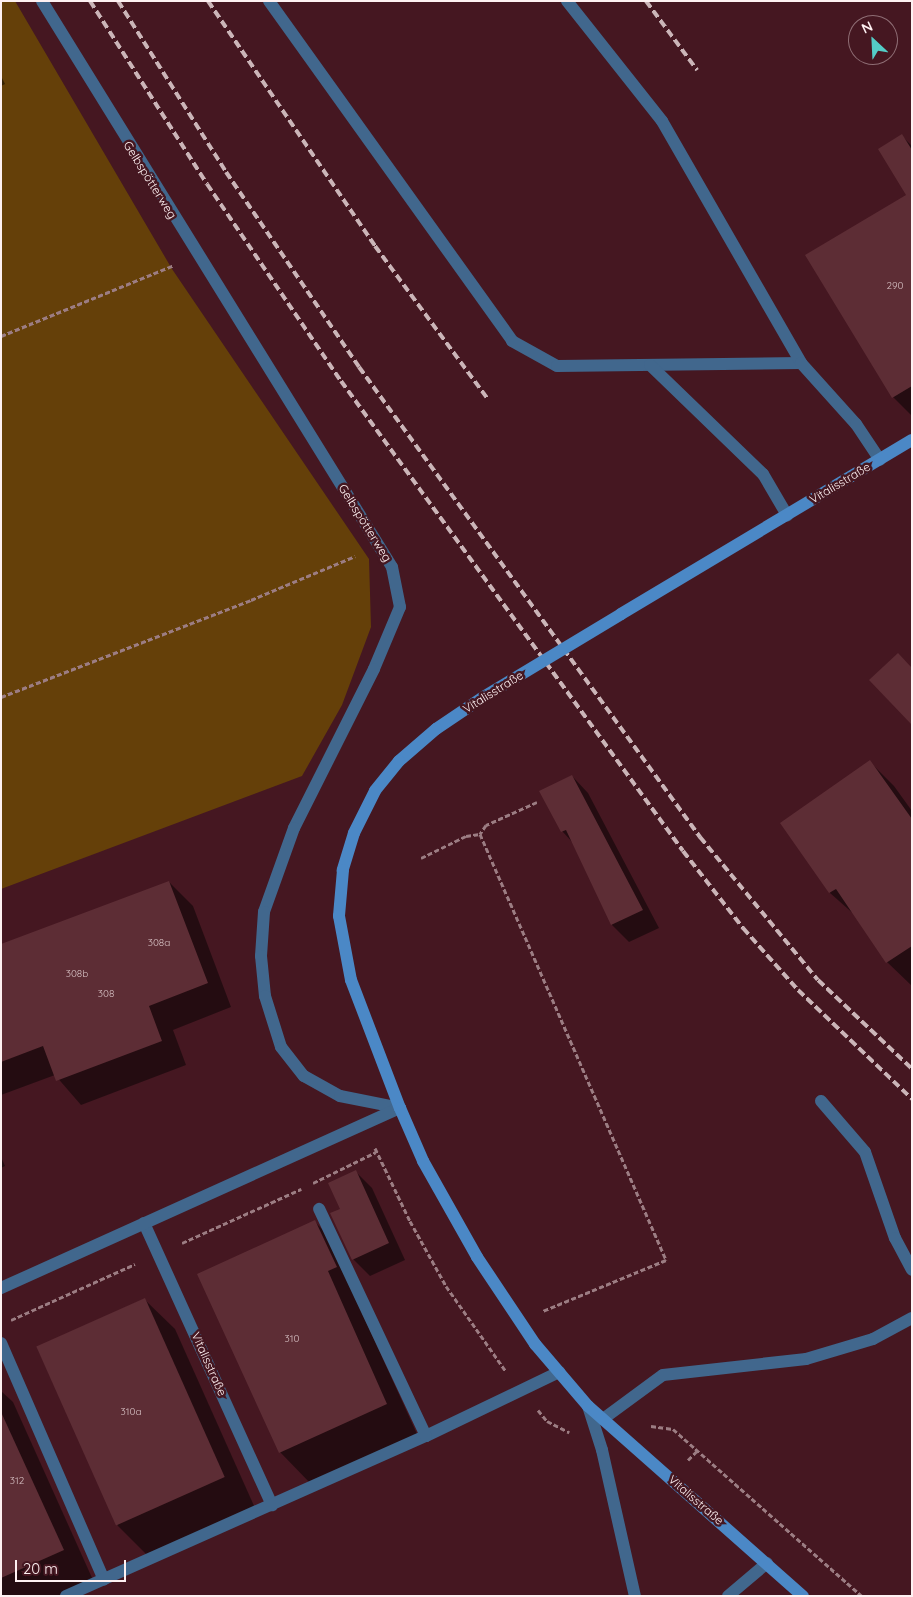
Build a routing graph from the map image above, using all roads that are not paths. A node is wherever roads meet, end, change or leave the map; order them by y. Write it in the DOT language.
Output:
graph roads {
  1 [pos="42,1"];
  2 [pos="270,1"];
  3 [pos="567,1"];
  4 [pos="801,363"];
  5 [pos="650,365"];
  6 [pos="912,440"];
  7 [pos="880,460"];
  8 [pos="787,515"];
  9 [pos="821,1101"];
  10 [pos="400,1108"];
  11 [pos="319,1210"];
  12 [pos="144,1223"];
  13 [pos="912,1270"];
  14 [pos="1,1288"];
  15 [pos="912,1318"];
  16 [pos="1,1343"];
  17 [pos="559,1372"];
  18 [pos="588,1406"];
  19 [pos="604,1420"];
  20 [pos="426,1436"];
  21 [pos="272,1505"];
  22 [pos="767,1563"];
  23 [pos="104,1580"];
  24 [pos="66,1596"];
  25 [pos="635,1596"];
  26 [pos="728,1596"];
  27 [pos="803,1596"];
  1 -- 10 [label="street, Gelbspötterweg"];
  2 -- 5 [label="street"];
  3 -- 4 [label="street"];
  4 -- 5 [label="street"];
  4 -- 7 [label="street"];
  5 -- 8 [label="street"];
  6 -- 7 [label="street, Vitalisstraße"];
  7 -- 8 [label="street, Vitalisstraße"];
  8 -- 10 [label="street, Vitalisstraße, bridge"];
  9 -- 13 [label="street"];
  10 -- 12 [label="street"];
  10 -- 17 [label="street, Vitalisstraße"];
  11 -- 20 [label="street"];
  12 -- 14 [label="street"];
  12 -- 21 [label="street, Vitalisstraße"];
  15 -- 19 [label="street"];
  16 -- 23 [label="street"];
  17 -- 18 [label="street, Vitalisstraße"];
  17 -- 20 [label="street"];
  18 -- 19 [label="street, Vitalisstraße"];
  18 -- 25 [label="street, Vitalisstraße"];
  19 -- 22 [label="street, Vitalisstraße"];
  20 -- 21 [label="street"];
  21 -- 23 [label="street"];
  22 -- 26 [label="street"];
  22 -- 27 [label="street, Vitalisstraße"];
  23 -- 24 [label="street"];
}
